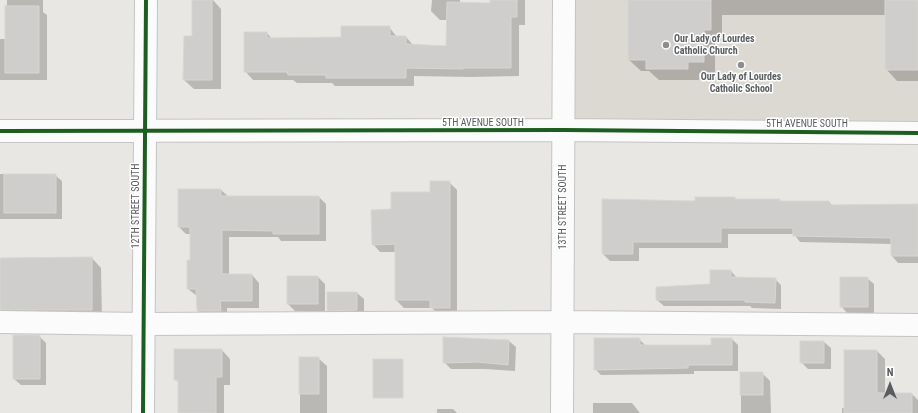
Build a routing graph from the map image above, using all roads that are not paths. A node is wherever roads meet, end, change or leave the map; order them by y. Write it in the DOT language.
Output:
graph roads {
  1 [pos="146,0"];
  2 [pos="564,0"];
  3 [pos="563,130"];
  4 [pos="0,131"];
  5 [pos="144,132"];
  6 [pos="918,132"];
  7 [pos="0,322"];
  8 [pos="563,322"];
  9 [pos="143,324"];
  10 [pos="918,325"];
  11 [pos="143,413"];
  12 [pos="562,413"];
  1 -- 5 [label="street, 12TH STREET SOUTH"];
  2 -- 3 [label="street, 13TH STREET SOUTH"];
  3 -- 5 [label="street, 5TH AVENUE SOUTH"];
  3 -- 6 [label="street, 5TH AVENUE SOUTH"];
  3 -- 8 [label="street, 13TH STREET SOUTH"];
  4 -- 5 [label="street, 5TH AVENUE SOUTH"];
  5 -- 9 [label="street, 12TH STREET SOUTH"];
  7 -- 9 [label="street"];
  8 -- 9 [label="street"];
  8 -- 10 [label="street"];
  8 -- 12 [label="street, 13TH STREET SOUTH"];
  9 -- 11 [label="street, 12TH STREET SOUTH"];
}
